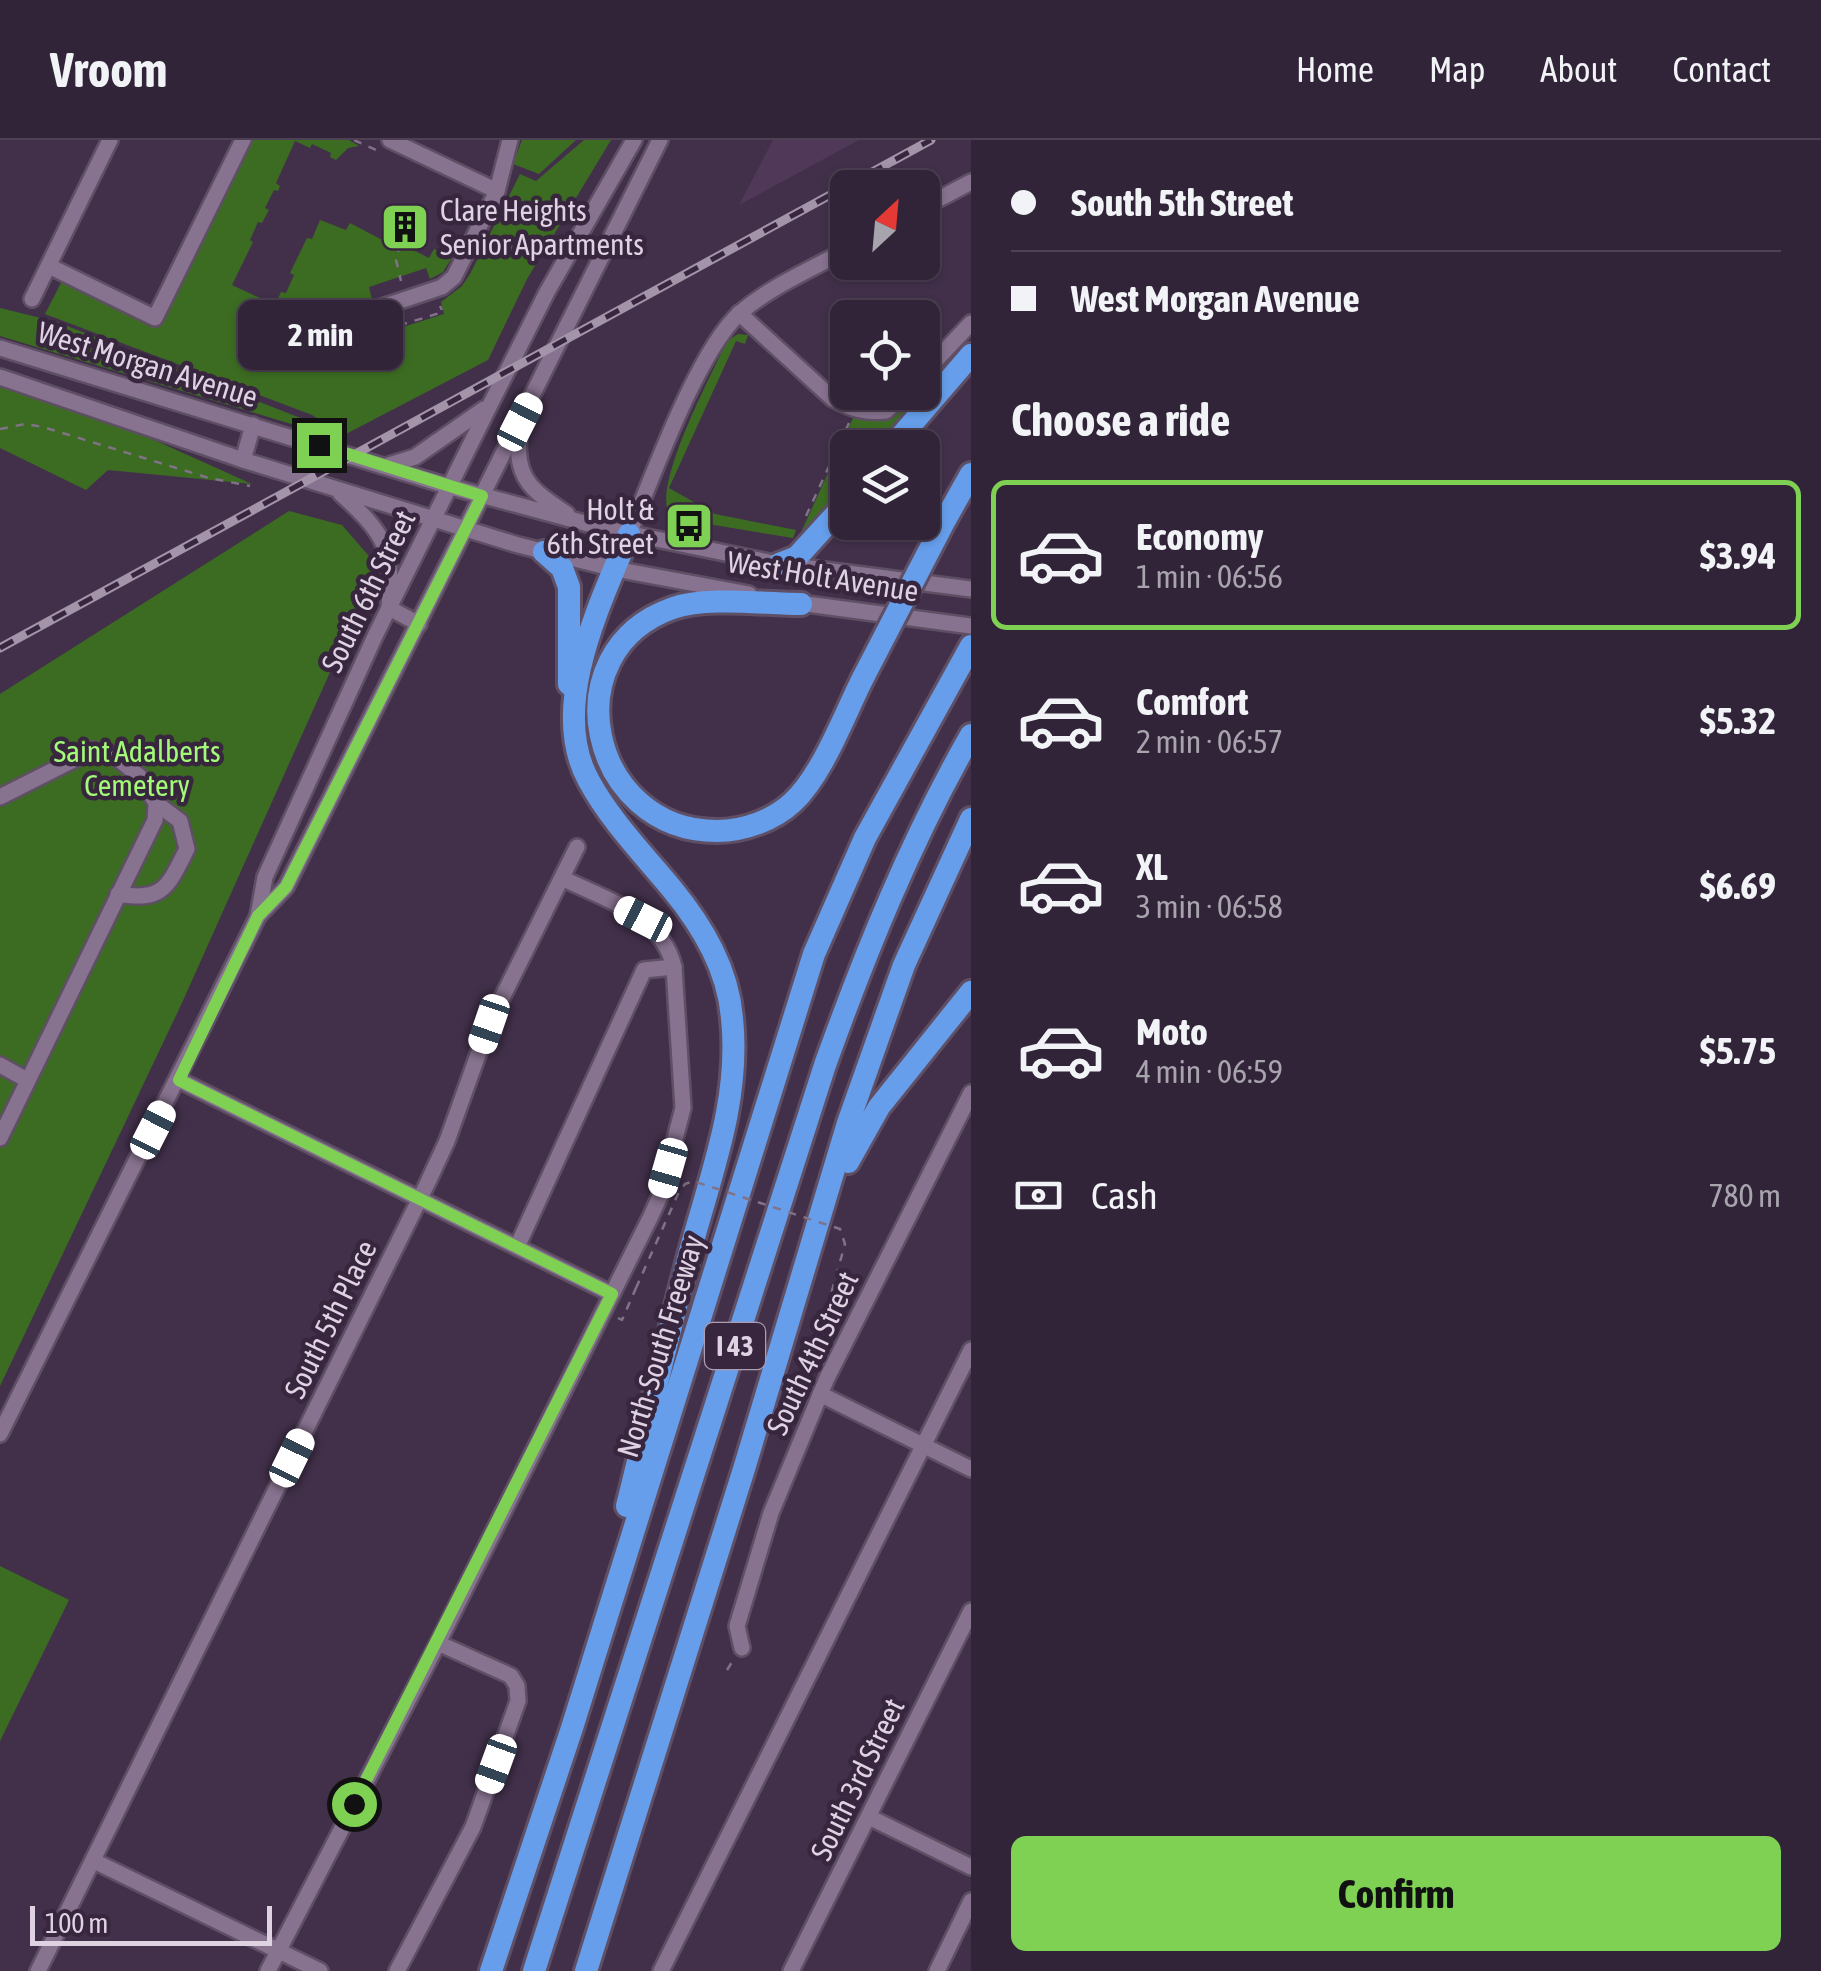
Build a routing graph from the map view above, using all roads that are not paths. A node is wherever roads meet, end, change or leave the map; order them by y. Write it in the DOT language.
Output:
graph roads {
  1 [pos="110,140"];
  2 [pos="243,140"];
  3 [pos="390,140"];
  4 [pos="634,140"];
  5 [pos="660,140"];
  6 [pos="505,142"];
  7 [pos="971,182"];
  8 [pos="497,192"];
  9 [pos="940,198"];
  10 [pos="830,259"];
  11 [pos="48,266"];
  12 [pos="32,299"];
  13 [pos="373,310"];
  14 [pos="739,314"];
  15 [pos="971,323"];
  16 [pos="0,348"];
  17 [pos="971,355"];
  18 [pos="940,356"];
  19 [pos="0,376"];
  20 [pos="500,384"];
  21 [pos="830,396"];
  22 [pos="531,399"];
  23 [pos="491,403"];
  24 [pos="854,410"];
  25 [pos="887,410"];
  26 [pos="520,422"];
  27 [pos="253,424"];
  28 [pos="906,430"];
  29 [pos="243,460"];
  30 [pos="386,465"];
  31 [pos="971,474"];
  32 [pos="451,487"];
  33 [pos="338,490"];
  34 [pos="482,496"];
  35 [pos="434,520"];
  36 [pos="830,521"];
  37 [pos="579,522"];
  38 [pos="466,529"];
  39 [pos="629,534"];
  40 [pos="544,552"];
  41 [pos="779,564"];
  42 [pos="614,568"];
  43 [pos="971,589"];
  44 [pos="801,604"];
  45 [pos="389,608"];
  46 [pos="419,624"];
  47 [pos="971,626"];
  48 [pos="971,646"];
  49 [pos="573,716"];
  50 [pos="971,735"];
  51 [pos="0,797"];
  52 [pos="156,803"];
  53 [pos="971,819"];
  54 [pos="577,847"];
  55 [pos="562,878"];
  56 [pos="118,894"];
  57 [pos="258,916"];
  58 [pos="674,967"];
  59 [pos="971,992"];
  60 [pos="0,1065"];
  61 [pos="28,1080"];
  62 [pos="179,1080"];
  63 [pos="971,1093"];
  64 [pos="0,1138"];
  65 [pos="420,1199"];
  66 [pos="517,1247"];
  67 [pos="810,1247"];
  68 [pos="612,1294"];
  69 [pos="971,1350"];
  70 [pos="820,1394"];
  71 [pos="0,1434"];
  72 [pos="924,1446"];
  73 [pos="971,1469"];
  74 [pos="971,1611"];
  75 [pos="438,1643"];
  76 [pos="742,1648"];
  77 [pos="572,1728"];
  78 [pos="869,1817"];
  79 [pos="94,1861"];
  80 [pos="971,1867"];
  81 [pos="971,1901"];
  82 [pos="278,1951"];
  83 [pos="586,1968"];
  84 [pos="38,1971"];
  85 [pos="268,1971"];
  86 [pos="320,1971"];
  87 [pos="397,1971"];
  88 [pos="491,1971"];
  89 [pos="534,1971"];
  90 [pos="661,1971"];
  91 [pos="791,1971"];
  92 [pos="937,1971"];
  1 -- 11 [label="street"];
  2 -- 11 [label="street"];
  3 -- 8 [label="street"];
  4 -- 20 [label="street, South 6th Street"];
  5 -- 22 [label="street, South 6th Street"];
  6 -- 8 [label="street"];
  7 -- 9 [label="street"];
  8 -- 13 [label="street"];
  10 -- 14 [label="street"];
  11 -- 12 [label="street"];
  14 -- 21 [label="street"];
  14 -- 39 [label="street"];
  15 -- 18 [label="street"];
  16 -- 27 [label="street, West Morgan Avenue"];
  17 -- 28 [label="highway"];
  19 -- 29 [label="street, West Morgan Avenue"];
  20 -- 22 [label="street"];
  20 -- 23 [label="street, South 6th Street"];
  22 -- 26 [label="street, South 6th Street"];
  23 -- 30 [label="street"];
  23 -- 32 [label="street, South 6th Street"];
  24 -- 25 [label="street"];
  26 -- 34 [label="street, South 6th Street"];
  26 -- 37 [label="street"];
  27 -- 29 [label="street"];
  27 -- 30 [label="street, West Morgan Avenue"];
  29 -- 33 [label="street, West Morgan Avenue"];
  30 -- 32 [label="street, West Morgan Avenue"];
  31 -- 44 [label="highway, bridge"];
  32 -- 34 [label="street, West Holt Avenue"];
  32 -- 35 [label="street, South 6th Street"];
  33 -- 35 [label="street, West Morgan Avenue"];
  33 -- 45 [label="street"];
  34 -- 37 [label="street, West Holt Avenue"];
  34 -- 38 [label="street, South 6th Street"];
  35 -- 38 [label="street, West Holt Avenue"];
  35 -- 45 [label="street, South 6th Street"];
  36 -- 41 [label="highway"];
  37 -- 39 [label="street, West Holt Avenue"];
  38 -- 40 [label="street, West Holt Avenue"];
  38 -- 46 [label="street, South 6th Street"];
  39 -- 41 [label="street, West Holt Avenue"];
  39 -- 42 [label="highway"];
  40 -- 42 [label="street, West Holt Avenue"];
  40 -- 49 [label="highway"];
  41 -- 43 [label="street, West Holt Avenue"];
  42 -- 44 [label="street, West Holt Avenue"];
  42 -- 49 [label="highway"];
  44 -- 47 [label="street, West Holt Avenue"];
  45 -- 46 [label="street"];
  45 -- 57 [label="street, South 6th Street"];
  46 -- 57 [label="street, South 6th Street"];
  48 -- 77 [label="highway, North-South Freeway / I 43"];
  49 -- 77 [label="highway"];
  50 -- 89 [label="highway, I 43"];
  51 -- 52 [label="street"];
  52 -- 56 [label="street"];
  52 -- 56 [label="street"];
  53 -- 67 [label="highway"];
  54 -- 55 [label="street, South 5th Place"];
  55 -- 58 [label="street"];
  55 -- 65 [label="street, South 5th Place"];
  56 -- 61 [label="street"];
  57 -- 62 [label="street, South 6th Street"];
  58 -- 66 [label="street"];
  58 -- 68 [label="street"];
  59 -- 67 [label="highway"];
  60 -- 61 [label="street"];
  61 -- 64 [label="street"];
  62 -- 65 [label="street"];
  62 -- 71 [label="street, South 6th Street"];
  63 -- 70 [label="street, South 4th Street"];
  65 -- 66 [label="street"];
  65 -- 79 [label="street, South 5th Place"];
  66 -- 68 [label="street"];
  67 -- 83 [label="highway"];
  68 -- 75 [label="street"];
  69 -- 72 [label="street"];
  70 -- 72 [label="street"];
  70 -- 76 [label="street, South 4th Street"];
  72 -- 73 [label="street"];
  72 -- 90 [label="street"];
  74 -- 78 [label="street, South 3rd Street"];
  75 -- 82 [label="street"];
  75 -- 87 [label="street"];
  77 -- 88 [label="highway, North-South Freeway / I 43"];
  78 -- 80 [label="street"];
  78 -- 91 [label="street, South 3rd Street"];
  79 -- 82 [label="street"];
  79 -- 84 [label="street, South 5th Place"];
  81 -- 92 [label="street"];
  82 -- 85 [label="street"];
  82 -- 86 [label="street"];
}
